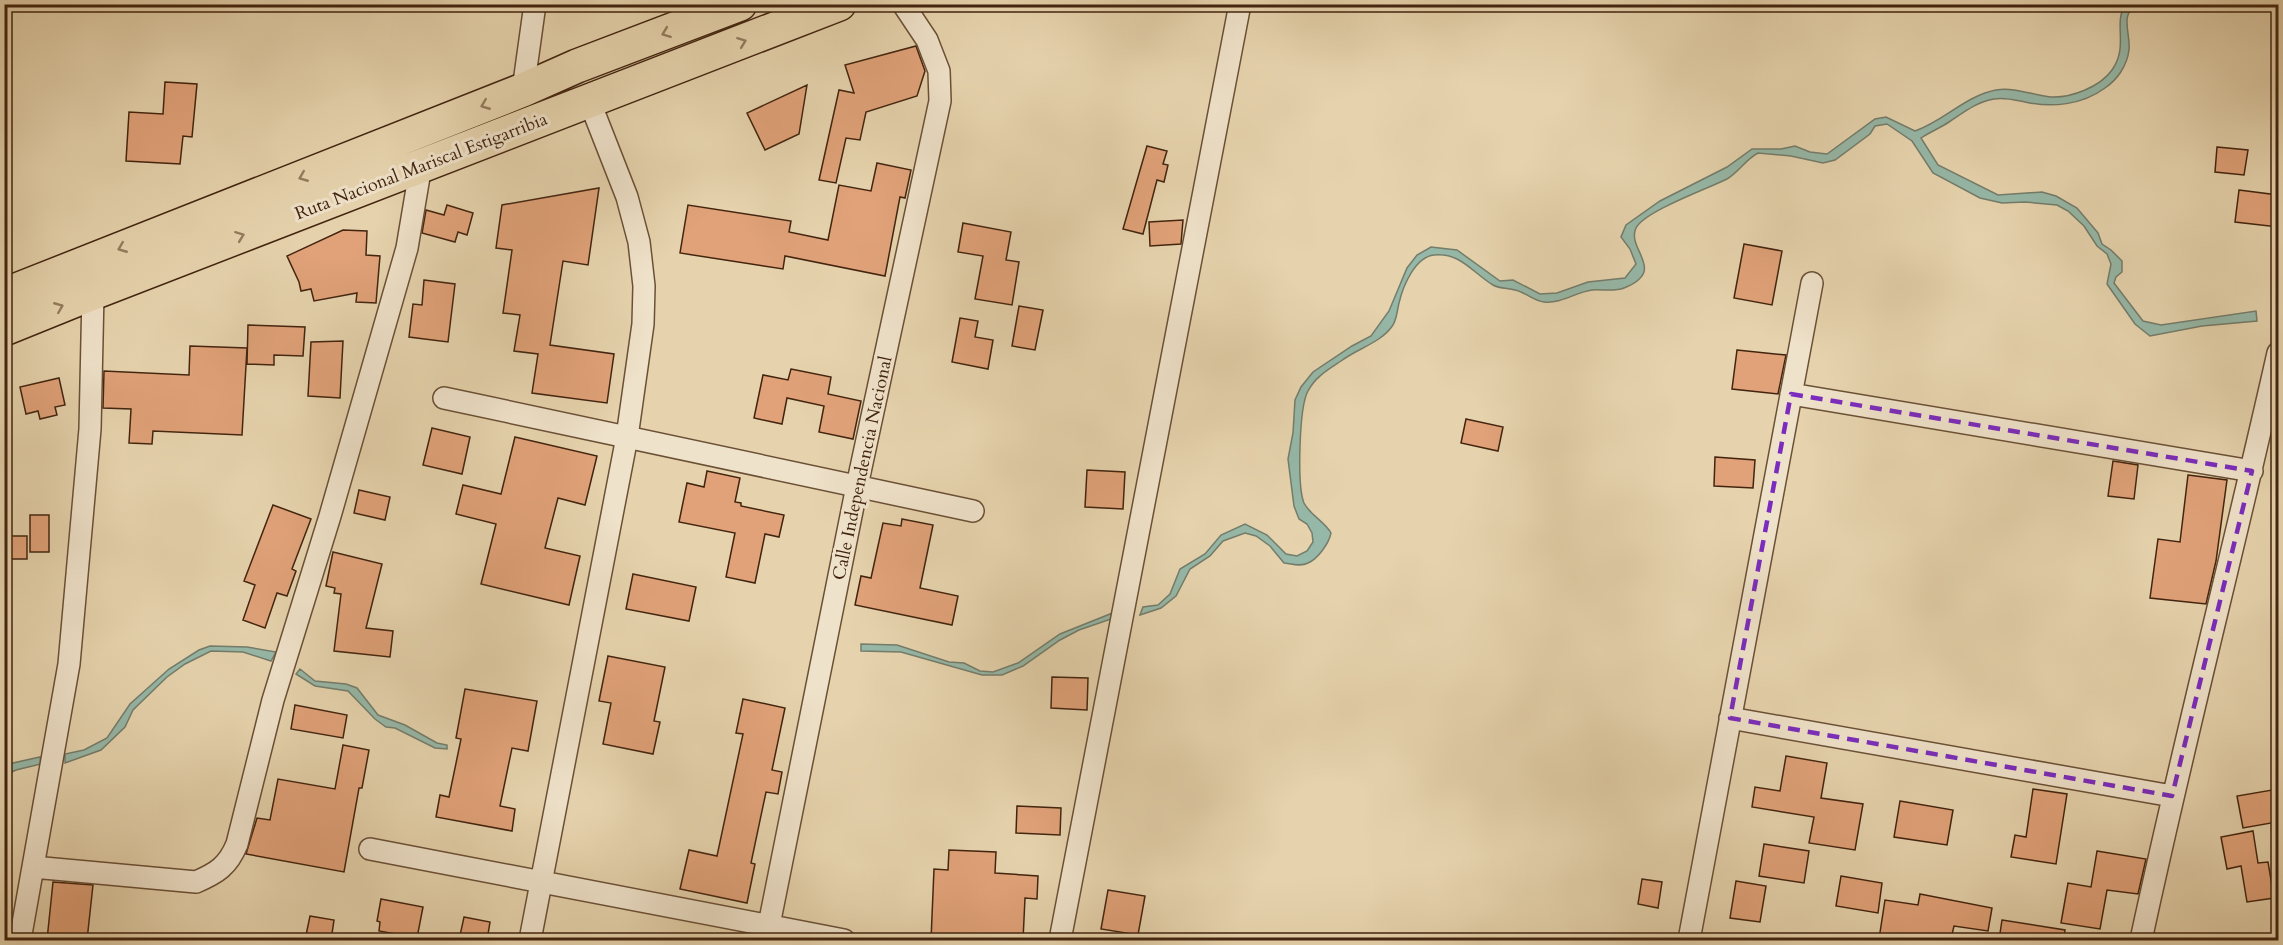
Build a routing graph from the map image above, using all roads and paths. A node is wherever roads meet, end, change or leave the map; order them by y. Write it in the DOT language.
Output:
graph roads {
  1 [pos="535,4"];
  2 [pos="740,4"];
  3 [pos="838,4"];
  4 [pos="903,4"];
  5 [pos="1240,4"];
  6 [pos="523,90"];
  7 [pos="589,100"];
  8 [pos="421,165"];
  9 [pos="1812,282"];
  10 [pos="93,293"];
  11 [pos="4,295"];
  12 [pos="4,329"];
  13 [pos="2278,353"];
  14 [pos="1791,394"];
  15 [pos="444,398"];
  16 [pos="627,437"];
  17 [pos="2252,471"];
  18 [pos="857,486"];
  19 [pos="973,511"];
  20 [pos="1730,718"];
  21 [pos="2172,796"];
  22 [pos="370,849"];
  23 [pos="33,867"];
  24 [pos="541,881"];
  25 [pos="767,933"];
  26 [pos="20,940"];
  27 [pos="530,940"];
  28 [pos="844,940"];
  29 [pos="1060,940"];
  30 [pos="1689,940"];
  31 [pos="2141,940"];
  1 -- 6 [label="street"];
  2 -- 6 [label="highway, Ruta Nacional Mariscal Estigarribia, one-way"];
  7 -- 3 [label="highway, Ruta Nacional Mariscal Estigarribia, one-way"];
  4 -- 18 [label="street, Calle Independencia Nacional"];
  5 -- 29 [label="street"];
  6 -- 11 [label="highway, Ruta Nacional Mariscal Estigarribia, one-way"];
  7 -- 8 [label="highway, Ruta Nacional Mariscal Estigarribia"];
  7 -- 16 [label="street"];
  10 -- 8 [label="highway, Ruta Nacional Mariscal Estigarribia, one-way"];
  8 -- 23 [label="street"];
  9 -- 14 [label="street"];
  12 -- 10 [label="highway, Ruta Nacional Mariscal Estigarribia, one-way"];
  10 -- 23 [label="street"];
  13 -- 17 [label="street"];
  14 -- 17 [label="street"];
  14 -- 20 [label="street"];
  15 -- 16 [label="street"];
  16 -- 18 [label="street"];
  16 -- 24 [label="street"];
  17 -- 21 [label="street"];
  18 -- 19 [label="street"];
  18 -- 25 [label="street, Calle Independencia Nacional"];
  20 -- 21 [label="street"];
  20 -- 30 [label="street"];
  21 -- 31 [label="street"];
  22 -- 24 [label="street"];
  23 -- 26 [label="street"];
  24 -- 25 [label="street"];
  24 -- 27 [label="street"];
  25 -- 28 [label="street"];
}
